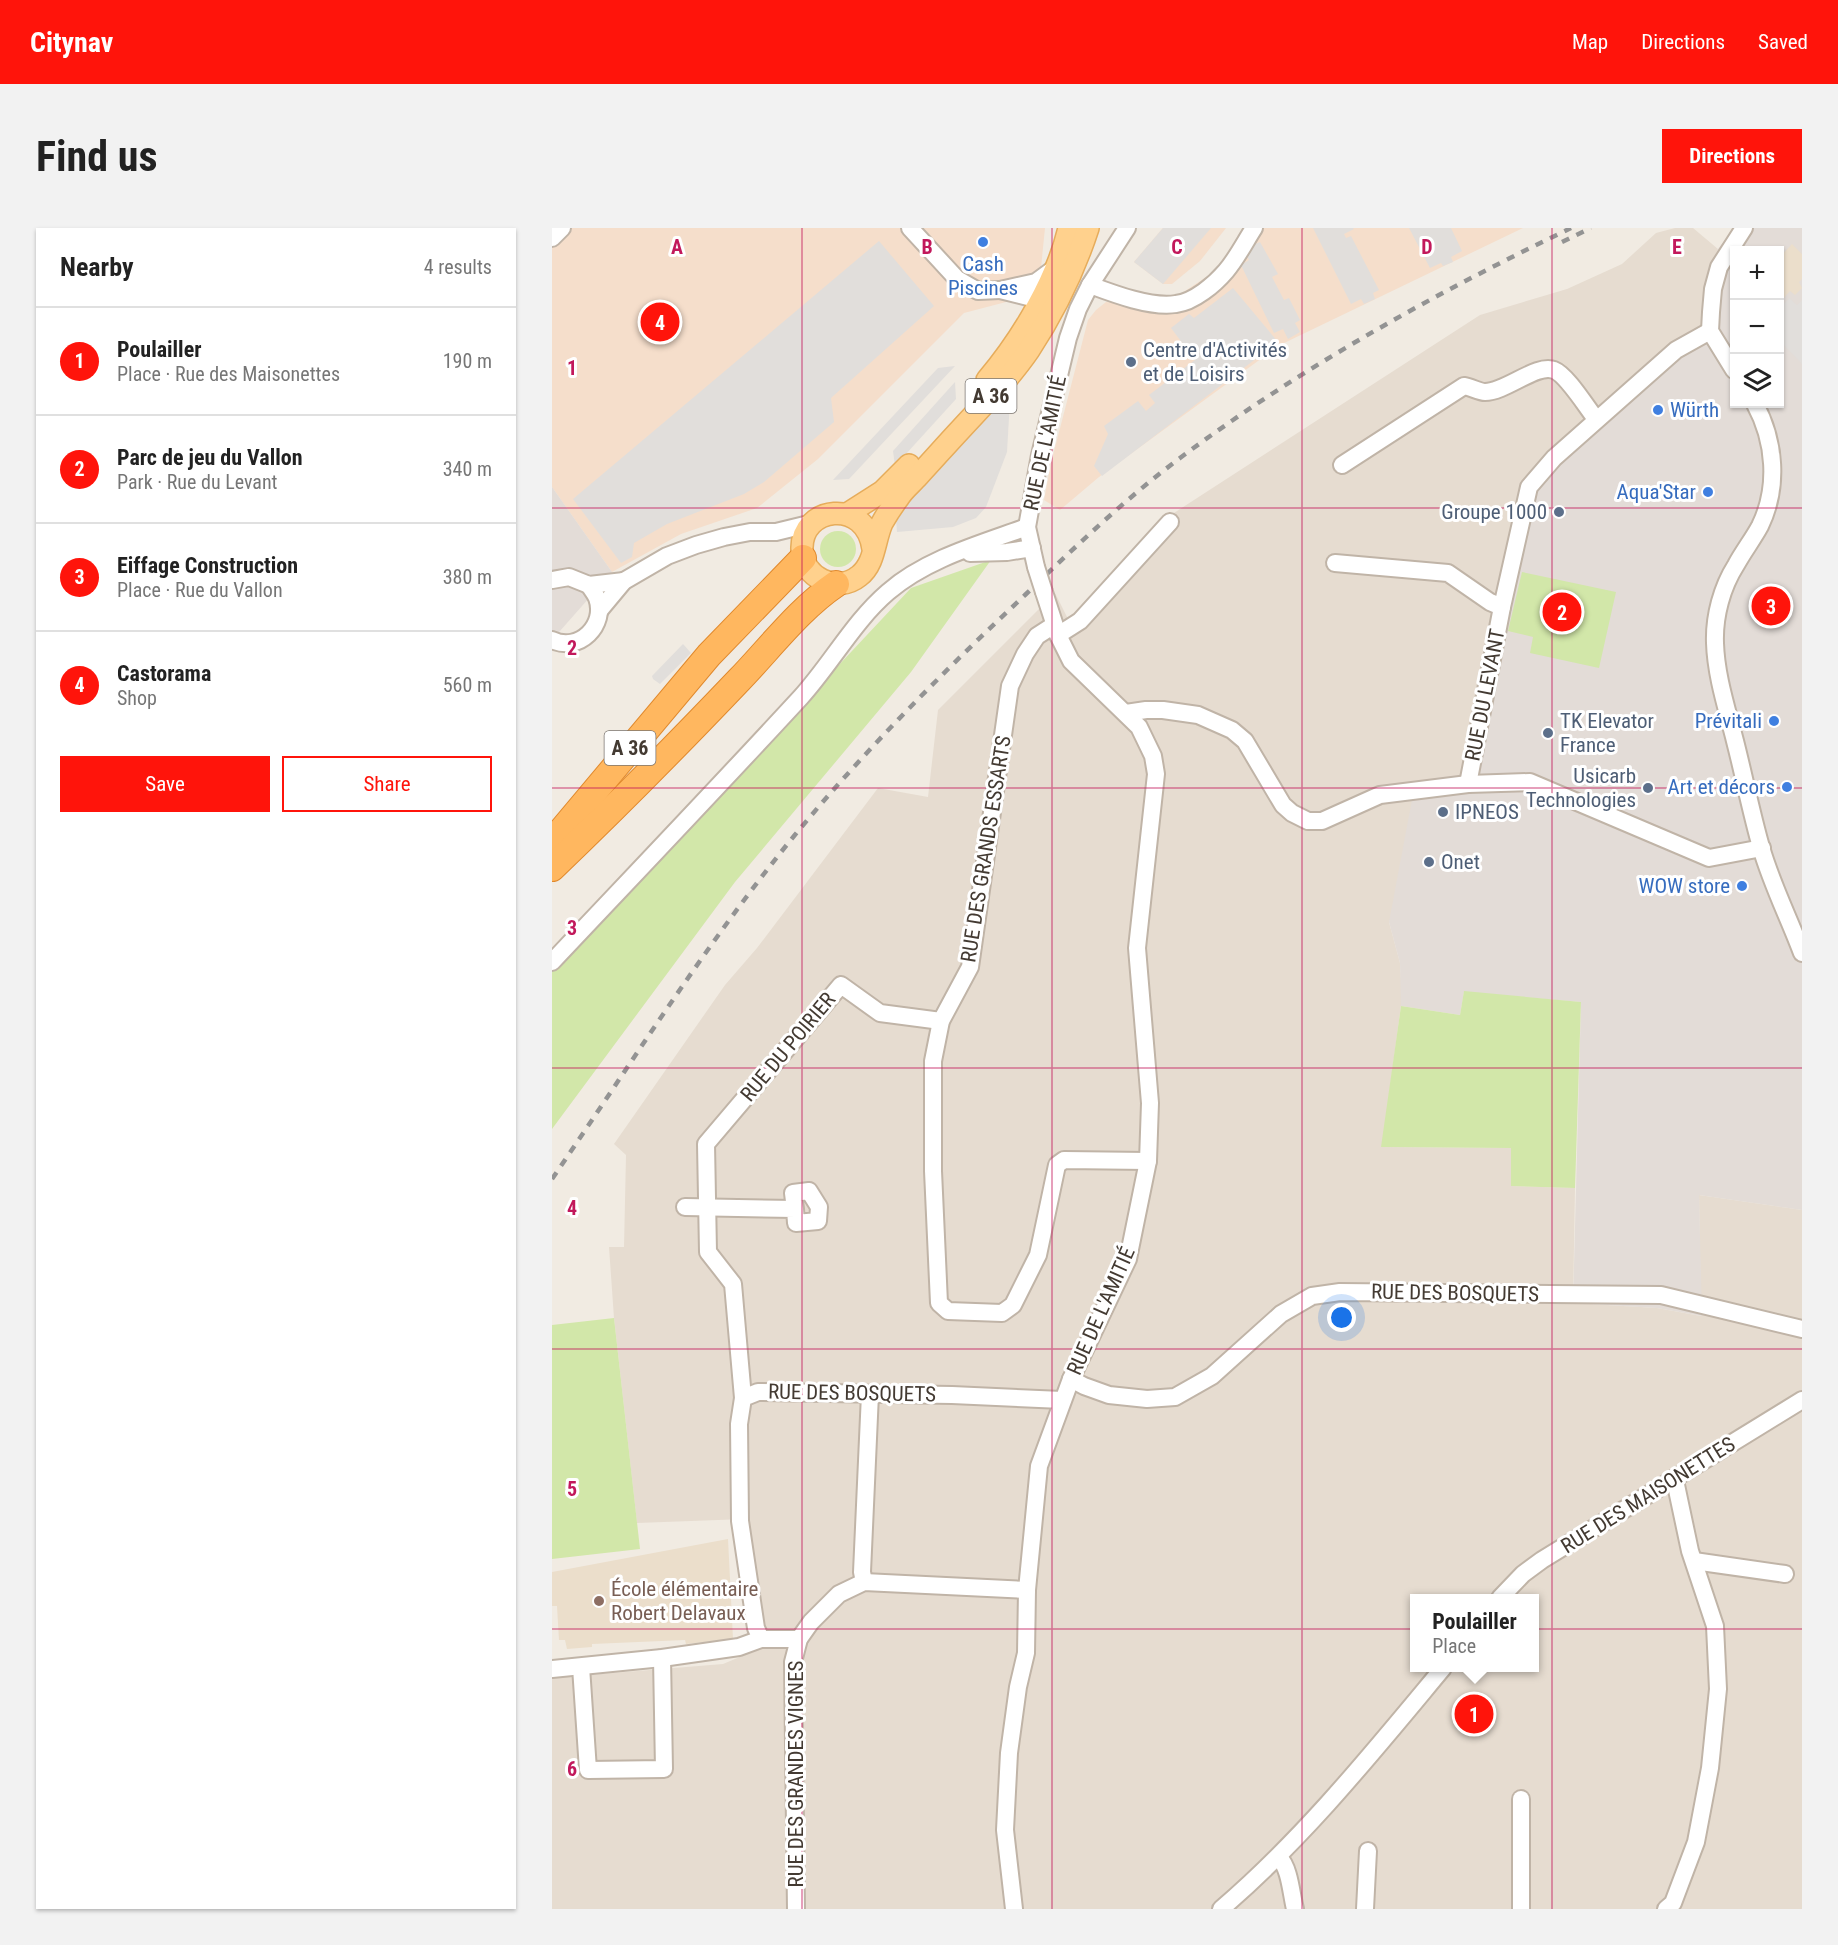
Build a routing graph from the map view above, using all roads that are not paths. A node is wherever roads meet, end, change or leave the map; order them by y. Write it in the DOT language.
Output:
graph roads {
  1 [pos="562,228"];
  2 [pos="910,228"];
  3 [pos="1069,228"];
  4 [pos="1088,228"];
  5 [pos="1127,228"];
  6 [pos="1138,228"];
  7 [pos="1254,228"];
  8 [pos="1744,228"];
  9 [pos="552,238"];
  10 [pos="1107,257"];
  11 [pos="1064,268"];
  12 [pos="1090,285"];
  13 [pos="1000,290"];
  14 [pos="1040,300"];
  15 [pos="1710,331"];
  16 [pos="1730,364"];
  17 [pos="1757,408"];
  18 [pos="1596,419"];
  19 [pos="1341,465"];
  20 [pos="847,514"];
  21 [pos="1170,522"];
  22 [pos="813,523"];
  23 [pos="1027,527"];
  24 [pos="776,532"];
  25 [pos="1032,548"];
  26 [pos="873,549"];
  27 [pos="957,553"];
  28 [pos="803,554"];
  29 [pos="1335,563"];
  30 [pos="552,580"];
  31 [pos="624,581"];
  32 [pos="836,584"];
  33 [pos="589,585"];
  34 [pos="1502,607"];
  35 [pos="599,611"];
  36 [pos="1056,630"];
  37 [pos="553,642"];
  38 [pos="1126,713"];
  39 [pos="1468,784"];
  40 [pos="552,842"];
  41 [pos="1762,848"];
  42 [pos="552,868"];
  43 [pos="1802,953"];
  44 [pos="552,962"];
  45 [pos="941,1021"];
  46 [pos="1148,1161"];
  47 [pos="685,1207"];
  48 [pos="707,1207"];
  49 [pos="795,1209"];
  50 [pos="1802,1329"];
  51 [pos="1071,1379"];
  52 [pos="870,1394"];
  53 [pos="743,1398"];
  54 [pos="1062,1400"];
  55 [pos="1802,1400"];
  56 [pos="1673,1479"];
  57 [pos="1694,1561"];
  58 [pos="1785,1574"];
  59 [pos="864,1582"];
  60 [pos="1027,1590"];
  61 [pos="1505,1594"];
  62 [pos="761,1639"];
  63 [pos="799,1639"];
  64 [pos="662,1658"];
  65 [pos="581,1667"];
  66 [pos="552,1669"];
  67 [pos="1440,1672"];
  68 [pos="1521,1799"];
  69 [pos="1368,1851"];
  70 [pos="1279,1857"];
  71 [pos="796,1909"];
  72 [pos="1014,1909"];
  73 [pos="1221,1909"];
  74 [pos="1295,1909"];
  75 [pos="1365,1909"];
  76 [pos="1521,1909"];
  77 [pos="1666,1909"];
  1 -- 9 [label="street"];
  2 -- 13 [label="street"];
  3 -- 11 [label="main road, A 36"];
  4 -- 11 [label="main road, A 36"];
  5 -- 10 [label="street, RUE DE L'AMITIÉ"];
  6 -- 10 [label="street, RUE DE L'AMITIÉ"];
  7 -- 12 [label="street"];
  8 -- 15 [label="street"];
  10 -- 12 [label="street, RUE DE L'AMITIÉ"];
  11 -- 13 [label="street"];
  11 -- 14 [label="main road, A 36"];
  11 -- 26 [label="main road, A 36"];
  12 -- 23 [label="street, RUE DE L'AMITIÉ"];
  13 -- 14 [label="street"];
  14 -- 20 [label="main road, A 36"];
  15 -- 16 [label="street"];
  15 -- 18 [label="street, RUE DU LEVANT"];
  17 -- 41 [label="street"];
  18 -- 19 [label="street"];
  18 -- 34 [label="street, RUE DU LEVANT"];
  20 -- 22 [label="main road, A 36"];
  20 -- 26 [label="main road"];
  21 -- 36 [label="street"];
  22 -- 24 [label="street"];
  22 -- 28 [label="main road, A 36"];
  23 -- 25 [label="street, RUE DE L'AMITIÉ"];
  23 -- 27 [label="street"];
  24 -- 28 [label="street"];
  24 -- 31 [label="street"];
  25 -- 27 [label="street"];
  25 -- 36 [label="street, RUE DE L'AMITIÉ, bridge"];
  26 -- 32 [label="main road, A 36"];
  27 -- 44 [label="street"];
  28 -- 32 [label="main road"];
  28 -- 40 [label="highway, A 36"];
  29 -- 34 [label="street, RUE DU LEVANT"];
  30 -- 33 [label="street"];
  31 -- 33 [label="street"];
  31 -- 35 [label="street"];
  32 -- 42 [label="highway, A 36"];
  33 -- 35 [label="street"];
  34 -- 39 [label="street, RUE DU LEVANT"];
  35 -- 37 [label="street"];
  36 -- 38 [label="street, RUE DE L'AMITIÉ"];
  36 -- 45 [label="street, RUE DES GRANDS ESSARTS"];
  38 -- 39 [label="street"];
  38 -- 46 [label="street, RUE DE L'AMITIÉ"];
  39 -- 41 [label="street"];
  41 -- 43 [label="street"];
  45 -- 46 [label="street, RUE DES GRANDS ESSARTS"];
  45 -- 48 [label="street, RUE DU POIRIER"];
  46 -- 51 [label="street, RUE DE L'AMITIÉ"];
  47 -- 48 [label="street"];
  48 -- 49 [label="street"];
  48 -- 53 [label="street, RUE DU POIRIER"];
  50 -- 51 [label="street, RUE DES BOSQUETS"];
  51 -- 54 [label="street, RUE DE L'AMITIÉ"];
  52 -- 53 [label="street, RUE DES BOSQUETS"];
  52 -- 54 [label="street, RUE DES BOSQUETS"];
  52 -- 59 [label="street"];
  53 -- 62 [label="street, RUE DES BOSQUETS"];
  54 -- 60 [label="street, RUE DE L'AMITIÉ"];
  55 -- 56 [label="street, RUE DES MAISONETTES"];
  56 -- 57 [label="street"];
  56 -- 61 [label="street, RUE DES MAISONETTES"];
  57 -- 58 [label="street"];
  57 -- 77 [label="street"];
  59 -- 60 [label="street, RUE DES GRANDES VIGNES"];
  59 -- 63 [label="street, RUE DES GRANDES VIGNES"];
  60 -- 72 [label="street, RUE DE L'AMITIÉ"];
  62 -- 63 [label="street"];
  62 -- 64 [label="street"];
  63 -- 71 [label="street, RUE DES GRANDES VIGNES"];
  64 -- 65 [label="street"];
  64 -- 65 [label="street"];
  65 -- 66 [label="street"];
  67 -- 70 [label="street"];
  68 -- 76 [label="street"];
  69 -- 75 [label="street"];
  70 -- 73 [label="street"];
  70 -- 74 [label="street"];
}
